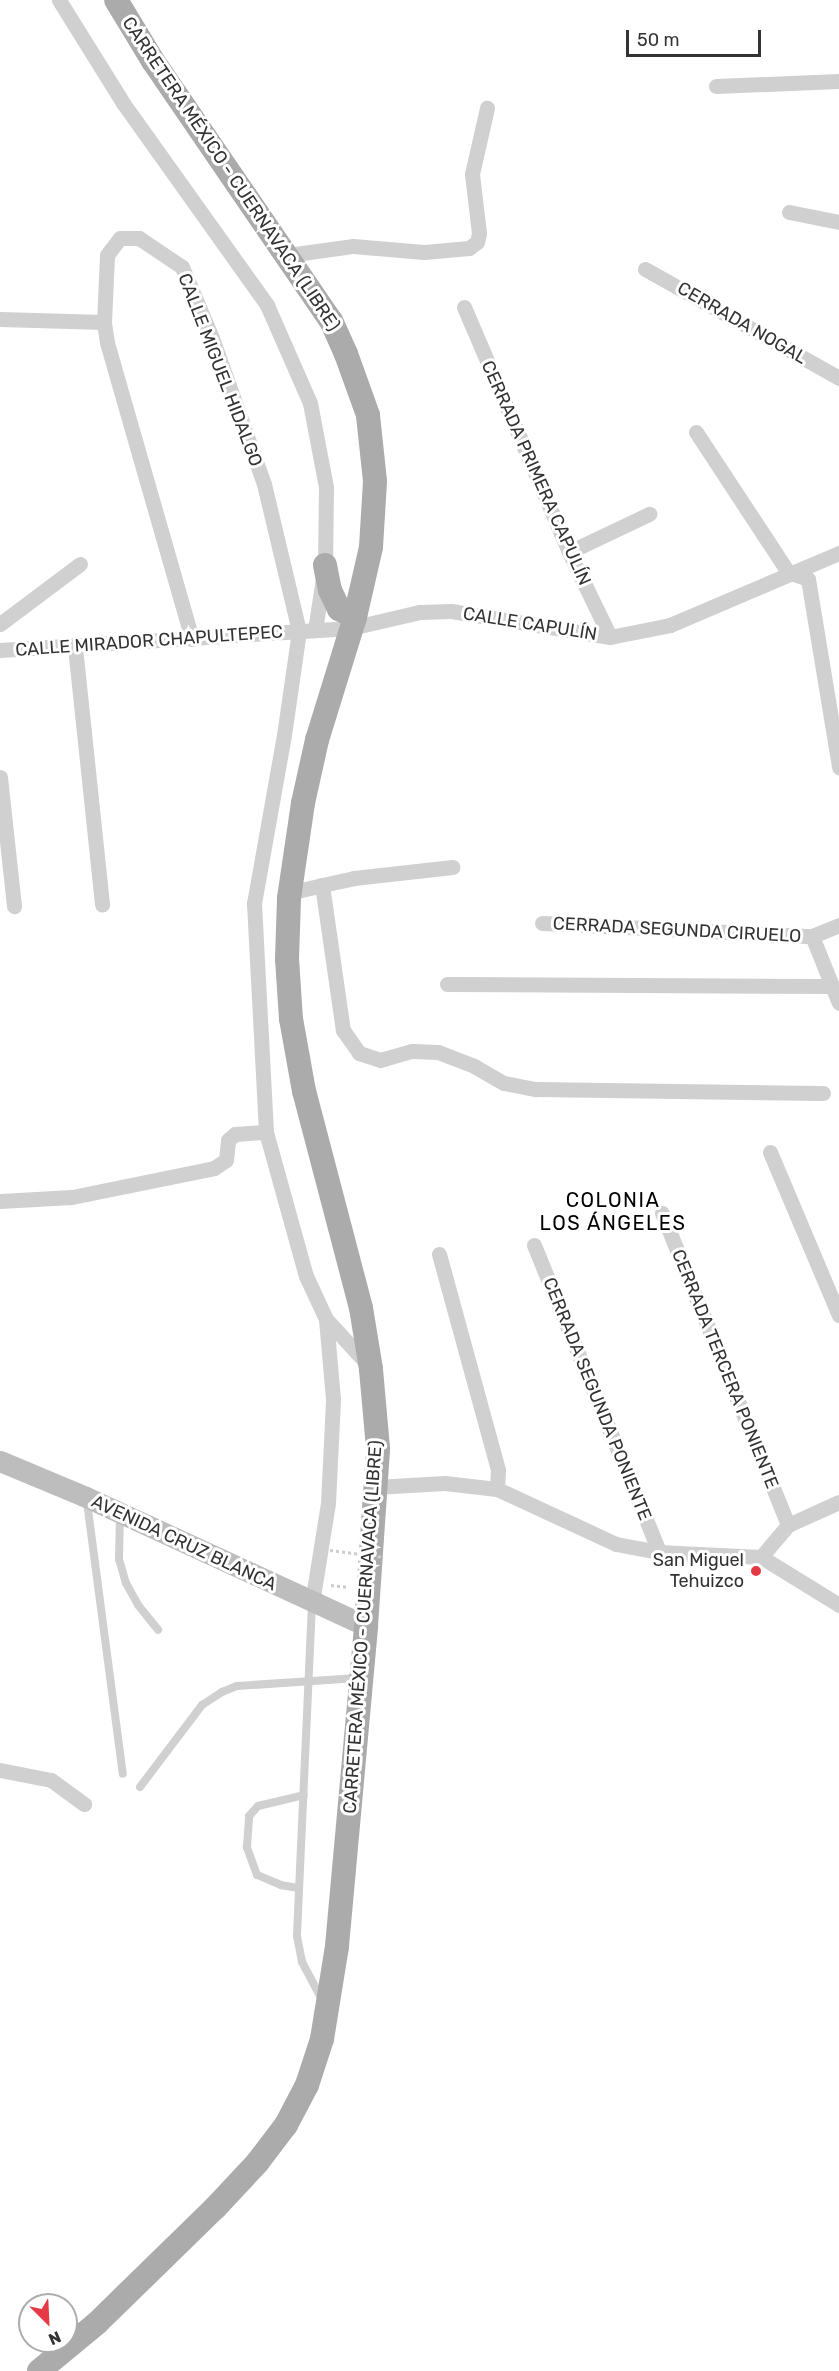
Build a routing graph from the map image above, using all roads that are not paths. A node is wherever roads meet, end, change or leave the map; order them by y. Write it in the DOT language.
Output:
graph roads {
  1 [pos="59,0"];
  2 [pos="116,0"];
  3 [pos="839,81"];
  4 [pos="716,86"];
  5 [pos="487,108"];
  6 [pos="789,212"];
  7 [pos="839,222"];
  8 [pos="288,255"];
  9 [pos="645,268"];
  10 [pos="464,307"];
  11 [pos="0,319"];
  12 [pos="104,322"];
  13 [pos="839,378"];
  14 [pos="696,432"];
  15 [pos="649,514"];
  16 [pos="569,552"];
  17 [pos="839,553"];
  18 [pos="80,564"];
  19 [pos="325,565"];
  20 [pos="788,572"];
  21 [pos="353,623"];
  22 [pos="0,624"];
  23 [pos="315,630"];
  24 [pos="299,632"];
  25 [pos="610,637"];
  26 [pos="192,639"];
  27 [pos="75,646"];
  28 [pos="0,650"];
  29 [pos="834,707"];
  30 [pos="839,767"];
  31 [pos="0,777"];
  32 [pos="452,867"];
  33 [pos="322,885"];
  34 [pos="289,898"];
  35 [pos="102,905"];
  36 [pos="14,906"];
  37 [pos="542,923"];
  38 [pos="839,926"];
  39 [pos="812,936"];
  40 [pos="447,984"];
  41 [pos="832,986"];
  42 [pos="839,1003"];
  43 [pos="823,1093"];
  44 [pos="266,1132"];
  45 [pos="770,1152"];
  46 [pos="0,1201"];
  47 [pos="662,1213"];
  48 [pos="534,1245"];
  49 [pos="439,1254"];
  50 [pos="839,1315"];
  51 [pos="326,1319"];
  52 [pos="371,1369"];
  53 [pos="0,1461"];
  54 [pos="375,1487"];
  55 [pos="497,1489"];
  56 [pos="86,1497"];
  57 [pos="839,1502"];
  58 [pos="120,1513"];
  59 [pos="788,1525"];
  60 [pos="659,1552"];
  61 [pos="761,1557"];
  62 [pos="312,1603"];
  63 [pos="839,1605"];
  64 [pos="366,1626"];
  65 [pos="158,1630"];
  66 [pos="360,1678"];
  67 [pos="310,1680"];
  68 [pos="0,1770"];
  69 [pos="123,1774"];
  70 [pos="140,1787"];
  71 [pos="304,1795"];
  72 [pos="84,1804"];
  73 [pos="300,1888"];
  74 [pos="327,2008"];
  75 [pos="39,2371"];
  1 -- 19 [label="street"];
  2 -- 8 [label="main road, CARRETERA MÉXICO - CUERNAVACA (LIBRE)"];
  3 -- 4 [label="street"];
  5 -- 8 [label="street"];
  6 -- 7 [label="street"];
  8 -- 21 [label="main road, CARRETERA MÉXICO - CUERNAVACA (LIBRE)"];
  9 -- 13 [label="street, CERRADA NOGAL"];
  10 -- 16 [label="street, CERRADA PRIMERA CAPULÍN"];
  11 -- 12 [label="street"];
  12 -- 24 [label="street, CALLE MIGUEL HIDALGO"];
  12 -- 26 [label="street, CALLE MIGUEL HIDALGO"];
  14 -- 20 [label="street"];
  15 -- 16 [label="street"];
  16 -- 25 [label="street, CERRADA PRIMERA CAPULÍN"];
  17 -- 20 [label="street, CALLE CAPULÍN"];
  18 -- 22 [label="street"];
  19 -- 21 [label="main road"];
  19 -- 23 [label="street"];
  20 -- 25 [label="street, CALLE CAPULÍN"];
  20 -- 29 [label="street"];
  21 -- 23 [label="street, CALLE CAPULÍN"];
  21 -- 25 [label="street, CALLE CAPULÍN"];
  21 -- 34 [label="main road, CARRETERA MÉXICO - CUERNAVACA (LIBRE)"];
  23 -- 24 [label="street, CALLE MIRADOR CHAPULTEPEC"];
  24 -- 26 [label="street, CALLE MIRADOR CHAPULTEPEC"];
  24 -- 44 [label="street"];
  26 -- 27 [label="street, CALLE MIRADOR CHAPULTEPEC"];
  27 -- 28 [label="street, CALLE MIRADOR CHAPULTEPEC"];
  27 -- 35 [label="street"];
  29 -- 30 [label="street"];
  31 -- 36 [label="street"];
  32 -- 33 [label="street"];
  33 -- 34 [label="street"];
  33 -- 43 [label="street"];
  34 -- 52 [label="main road, CARRETERA MÉXICO - CUERNAVACA (LIBRE)"];
  37 -- 39 [label="street, CERRADA SEGUNDA CIRUELO"];
  38 -- 39 [label="street"];
  39 -- 41 [label="street"];
  40 -- 41 [label="street"];
  41 -- 42 [label="street"];
  44 -- 46 [label="street"];
  44 -- 51 [label="street"];
  45 -- 50 [label="street"];
  47 -- 59 [label="street, CERRADA TERCERA PONIENTE"];
  48 -- 60 [label="street, CERRADA SEGUNDA PONIENTE"];
  49 -- 55 [label="street"];
  51 -- 52 [label="street"];
  51 -- 62 [label="street"];
  52 -- 54 [label="main road, CARRETERA MÉXICO - CUERNAVACA (LIBRE)"];
  53 -- 56 [label="main road, AVENIDA CRUZ BLANCA"];
  54 -- 55 [label="street"];
  54 -- 64 [label="main road, CARRETERA MÉXICO - CUERNAVACA (LIBRE)"];
  55 -- 60 [label="street"];
  56 -- 58 [label="main road, AVENIDA CRUZ BLANCA"];
  56 -- 69 [label="lane"];
  57 -- 59 [label="street"];
  58 -- 62 [label="main road, AVENIDA CRUZ BLANCA"];
  58 -- 65 [label="lane"];
  59 -- 61 [label="street"];
  60 -- 61 [label="street"];
  61 -- 63 [label="street"];
  62 -- 64 [label="main road, AVENIDA CRUZ BLANCA"];
  62 -- 67 [label="lane"];
  64 -- 66 [label="main road, CARRETERA MÉXICO - CUERNAVACA (LIBRE)"];
  66 -- 67 [label="lane"];
  66 -- 74 [label="main road, CARRETERA MÉXICO - CUERNAVACA (LIBRE)"];
  67 -- 70 [label="lane"];
  67 -- 71 [label="lane"];
  68 -- 72 [label="street"];
  71 -- 73 [label="lane"];
  71 -- 73 [label="lane"];
  73 -- 74 [label="lane"];
  74 -- 75 [label="main road, CARRETERA MÉXICO - CUERNAVACA (LIBRE)"];
}
